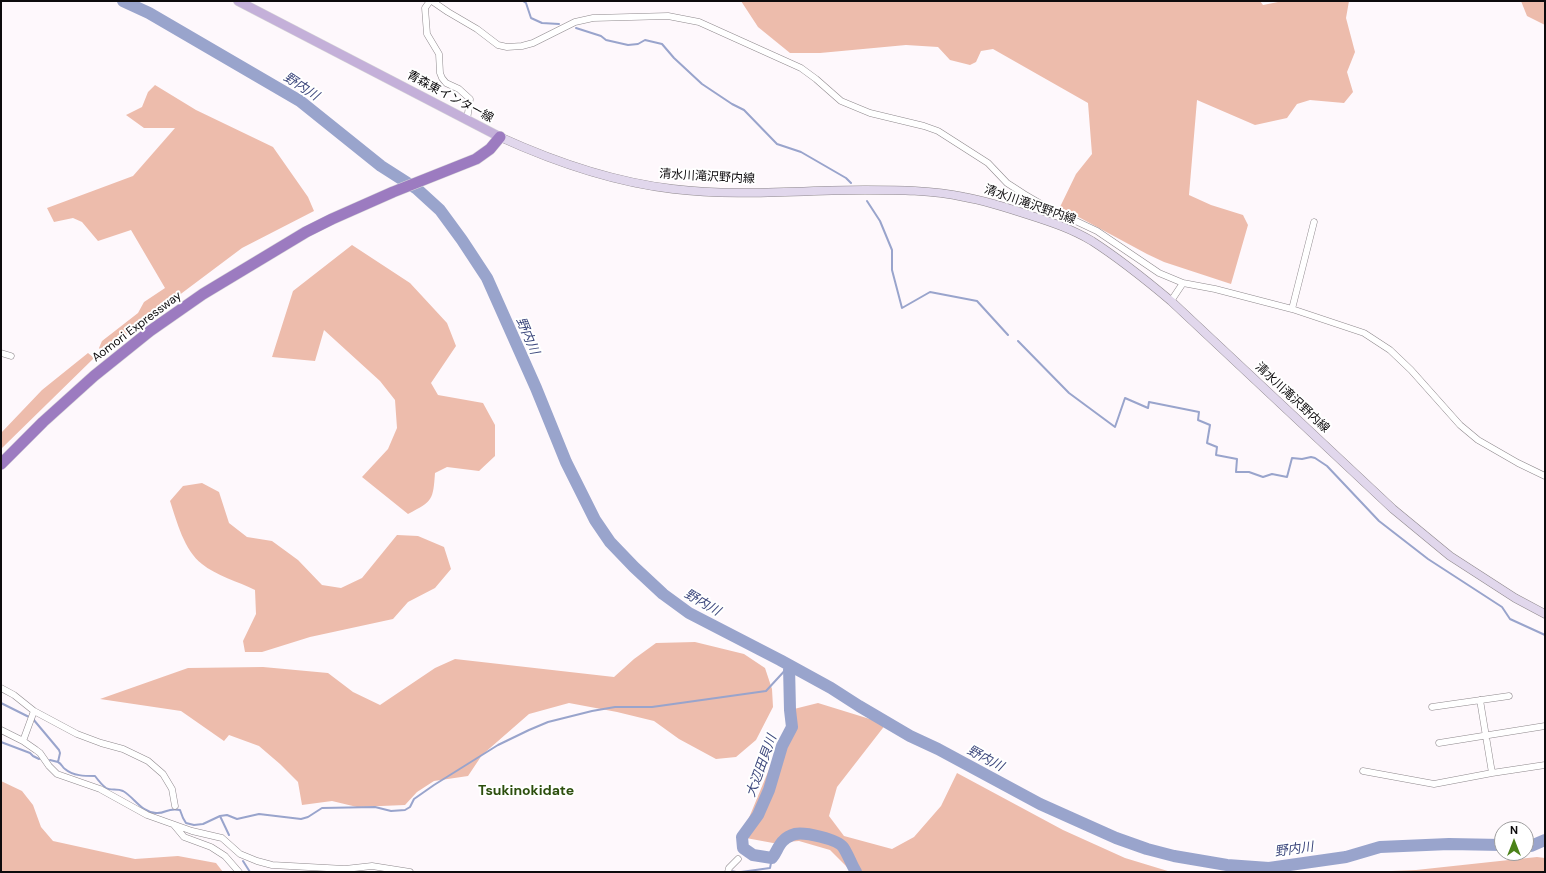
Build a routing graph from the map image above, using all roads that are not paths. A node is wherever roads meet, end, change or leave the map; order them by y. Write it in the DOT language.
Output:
graph roads {
  1 [pos="238,1"];
  2 [pos="431,1"];
  3 [pos="467,120"];
  4 [pos="500,137"];
  5 [pos="1314,222"];
  6 [pos="306,232"];
  7 [pos="1183,283"];
  8 [pos="1171,301"];
  9 [pos="1292,309"];
  10 [pos="1,353"];
  11 [pos="11,356"];
  12 [pos="1,464"];
  13 [pos="1545,476"];
  14 [pos="1545,614"];
  15 [pos="1,688"];
  16 [pos="1509,696"];
  17 [pos="1480,700"];
  18 [pos="1432,707"];
  19 [pos="33,714"];
  20 [pos="1545,726"];
  21 [pos="1,730"];
  22 [pos="1486,736"];
  23 [pos="23,740"];
  24 [pos="1439,743"];
  25 [pos="1545,765"];
  26 [pos="1363,771"];
  27 [pos="1492,773"];
  28 [pos="175,806"];
  29 [pos="173,824"];
  30 [pos="738,859"];
  31 [pos="239,872"];
  32 [pos="410,872"];
  33 [pos="728,872"];
  1 -- 3 [label="main road, 青森東インター線"];
  2 -- 3 [label="street"];
  2 -- 7 [label="street"];
  3 -- 4 [label="main road, 青森東インター線"];
  4 -- 6 [label="highway, 青森東インター線"];
  4 -- 8 [label="main road, 清水川滝沢野内線"];
  5 -- 9 [label="street"];
  6 -- 12 [label="highway, Aomori Expressway"];
  7 -- 8 [label="street"];
  7 -- 9 [label="street"];
  8 -- 14 [label="main road, 清水川滝沢野内線"];
  9 -- 13 [label="street"];
  10 -- 11 [label="street"];
  15 -- 19 [label="street"];
  16 -- 17 [label="street"];
  17 -- 18 [label="street"];
  17 -- 22 [label="street"];
  19 -- 23 [label="street"];
  19 -- 28 [label="street"];
  20 -- 22 [label="street"];
  21 -- 23 [label="street"];
  22 -- 24 [label="street"];
  22 -- 27 [label="street"];
  23 -- 29 [label="street"];
  25 -- 27 [label="street"];
  26 -- 27 [label="street"];
  29 -- 31 [label="street"];
  29 -- 32 [label="street"];
  30 -- 33 [label="street"];
}
